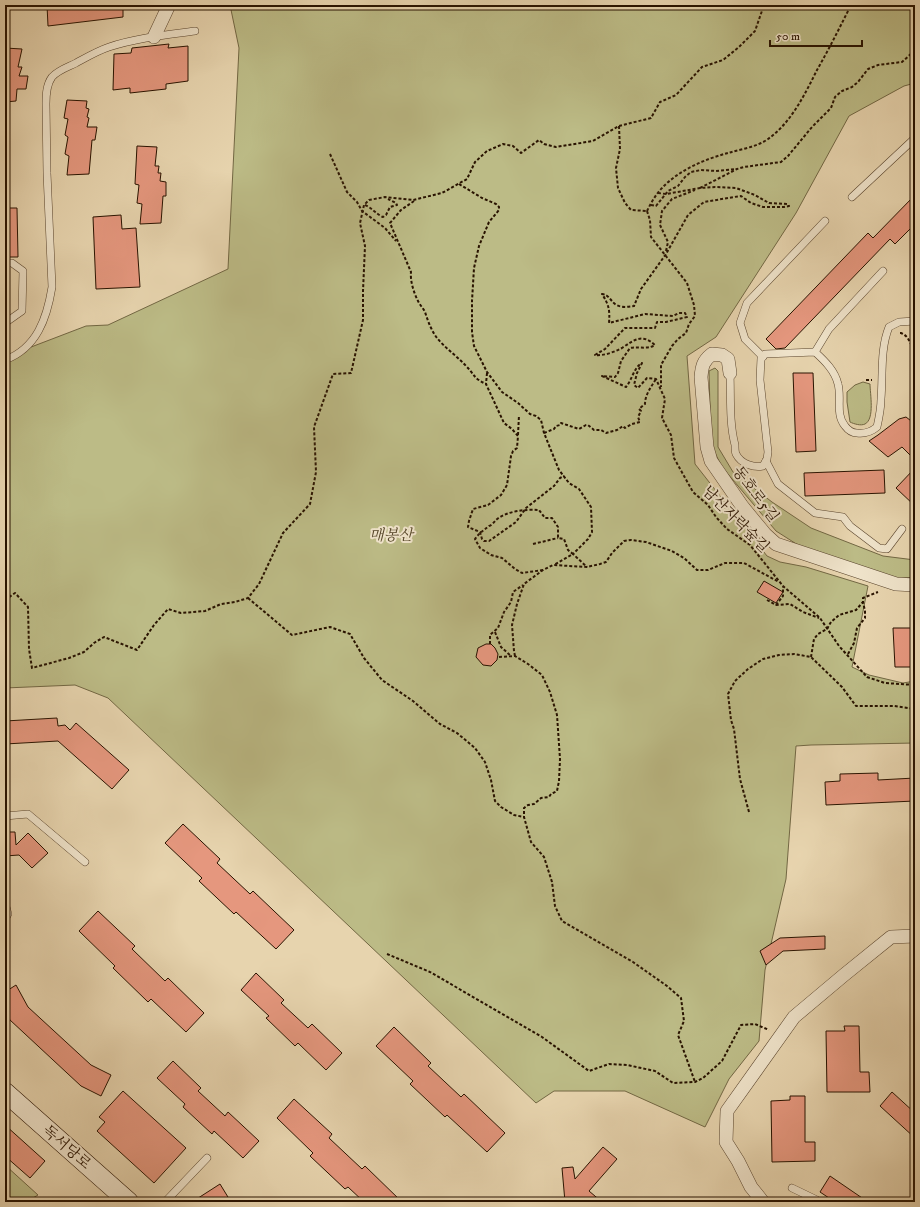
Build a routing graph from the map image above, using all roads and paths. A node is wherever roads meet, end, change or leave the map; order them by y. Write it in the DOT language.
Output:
graph roads {
  1 [pos="169,5"];
  2 [pos="764,5"];
  3 [pos="851,5"];
  4 [pos="915,12"];
  5 [pos="195,31"];
  6 [pos="154,37"];
  7 [pos="619,126"];
  8 [pos="915,138"];
  9 [pos="330,154"];
  10 [pos="737,169"];
  11 [pos="459,184"];
  12 [pos="700,188"];
  13 [pos="658,193"];
  14 [pos="665,194"];
  15 [pos="385,197"];
  16 [pos="852,197"];
  17 [pos="415,200"];
  18 [pos="364,205"];
  19 [pos="650,205"];
  20 [pos="362,211"];
  21 [pos="647,211"];
  22 [pos="825,221"];
  23 [pos="398,243"];
  24 [pos="915,245"];
  25 [pos="666,254"];
  26 [pos="5,263"];
  27 [pos="915,269"];
  28 [pos="883,271"];
  29 [pos="915,321"];
  30 [pos="5,323"];
  31 [pos="898,334"];
  32 [pos="816,352"];
  33 [pos="763,357"];
  34 [pos="5,360"];
  35 [pos="487,372"];
  36 [pos="730,373"];
  37 [pos="656,379"];
  38 [pos="486,384"];
  39 [pos="661,388"];
  40 [pos="915,397"];
  41 [pos="519,415"];
  42 [pos="544,433"];
  43 [pos="518,436"];
  44 [pos="766,461"];
  45 [pos="564,476"];
  46 [pos="524,510"];
  47 [pos="902,529"];
  48 [pos="480,532"];
  49 [pos="558,538"];
  50 [pos="533,544"];
  51 [pos="573,554"];
  52 [pos="553,565"];
  53 [pos="587,567"];
  54 [pos="543,570"];
  55 [pos="780,582"];
  56 [pos="524,584"];
  57 [pos="915,585"];
  58 [pos="783,586"];
  59 [pos="248,598"];
  60 [pos="863,598"];
  61 [pos="5,600"];
  62 [pos="769,600"];
  63 [pos="863,602"];
  64 [pos="776,605"];
  65 [pos="820,618"];
  66 [pos="828,629"];
  67 [pos="494,631"];
  68 [pos="490,644"];
  69 [pos="848,654"];
  70 [pos="499,656"];
  71 [pos="512,656"];
  72 [pos="515,656"];
  73 [pos="811,657"];
  74 [pos="915,685"];
  75 [pos="915,709"];
  76 [pos="749,812"];
  77 [pos="5,816"];
  78 [pos="524,817"];
  79 [pos="85,862"];
  80 [pos="5,903"];
  81 [pos="5,919"];
  82 [pos="915,936"];
  83 [pos="387,954"];
  84 [pos="780,1036"];
  85 [pos="695,1082"];
  86 [pos="5,1092"];
  87 [pos="207,1158"];
  88 [pos="792,1188"];
  89 [pos="129,1202"];
  90 [pos="164,1202"];
  91 [pos="763,1202"];
  92 [pos="817,1202"];
  1 -- 6 [label="street"];
  2 -- 7 [label="path"];
  3 -- 13 [label="path"];
  4 -- 10 [label="path"];
  5 -- 6 [label="lane"];
  6 -- 34 [label="lane"];
  7 -- 11 [label="path"];
  7 -- 21 [label="path"];
  8 -- 16 [label="lane"];
  9 -- 20 [label="path"];
  10 -- 12 [label="path"];
  10 -- 14 [label="path"];
  11 -- 17 [label="path"];
  11 -- 35 [label="path"];
  12 -- 14 [label="path"];
  12 -- 25 [label="path"];
  12 -- 25 [label="path"];
  13 -- 14 [label="path"];
  13 -- 19 [label="path"];
  14 -- 19 [label="path"];
  15 -- 17 [label="path"];
  15 -- 18 [label="path"];
  15 -- 18 [label="path"];
  17 -- 23 [label="path"];
  18 -- 20 [label="path"];
  19 -- 21 [label="path"];
  20 -- 23 [label="path"];
  20 -- 59 [label="path"];
  21 -- 25 [label="path"];
  22 -- 33 [label="lane"];
  23 -- 38 [label="path"];
  24 -- 27 [label="lane"];
  25 -- 37 [label="path"];
  25 -- 39 [label="path"];
  26 -- 30 [label="lane"];
  28 -- 32 [label="lane"];
  29 -- 32 [label="lane"];
  31 -- 40 [label="path"];
  32 -- 33 [label="lane"];
  33 -- 44 [label="lane"];
  35 -- 38 [label="path"];
  35 -- 42 [label="path"];
  36 -- 44 [label="lane"];
  36 -- 57 [label="street, 동호로5길"];
  37 -- 39 [label="path, 남산자락숲길"];
  37 -- 42 [label="path"];
  38 -- 43 [label="path"];
  39 -- 55 [label="path, 남산자락숲길"];
  41 -- 43 [label="path"];
  42 -- 45 [label="path"];
  43 -- 48 [label="path"];
  44 -- 47 [label="lane"];
  45 -- 46 [label="path"];
  45 -- 51 [label="path"];
  46 -- 48 [label="path"];
  46 -- 48 [label="path"];
  46 -- 49 [label="path"];
  48 -- 54 [label="path"];
  49 -- 50 [label="path"];
  49 -- 51 [label="path"];
  51 -- 52 [label="path"];
  51 -- 53 [label="path"];
  52 -- 53 [label="path"];
  52 -- 54 [label="path"];
  53 -- 55 [label="path"];
  54 -- 56 [label="path"];
  55 -- 58 [label="path, 남산자락숲길"];
  56 -- 67 [label="path"];
  56 -- 72 [label="path"];
  58 -- 64 [label="path"];
  58 -- 65 [label="path, 남산자락숲길"];
  59 -- 61 [label="path"];
  59 -- 78 [label="path"];
  60 -- 63 [label="path"];
  62 -- 64 [label="path"];
  63 -- 66 [label="path"];
  63 -- 69 [label="path"];
  64 -- 65 [label="path"];
  65 -- 66 [label="path, 남산자락숲길"];
  66 -- 69 [label="path, 남산자락숲길"];
  66 -- 73 [label="path"];
  67 -- 68 [label="path"];
  67 -- 71 [label="path"];
  69 -- 74 [label="path, 남산자락숲길"];
  70 -- 71 [label="path"];
  71 -- 72 [label="path"];
  72 -- 78 [label="path"];
  73 -- 75 [label="path"];
  73 -- 76 [label="path"];
  77 -- 79 [label="lane"];
  78 -- 85 [label="path"];
  80 -- 81 [label="lane"];
  82 -- 84 [label="street"];
  83 -- 85 [label="path"];
  84 -- 85 [label="path"];
  84 -- 91 [label="street"];
  86 -- 89 [label="main road, 독서당로"];
  87 -- 90 [label="lane"];
  88 -- 92 [label="lane"];
}
